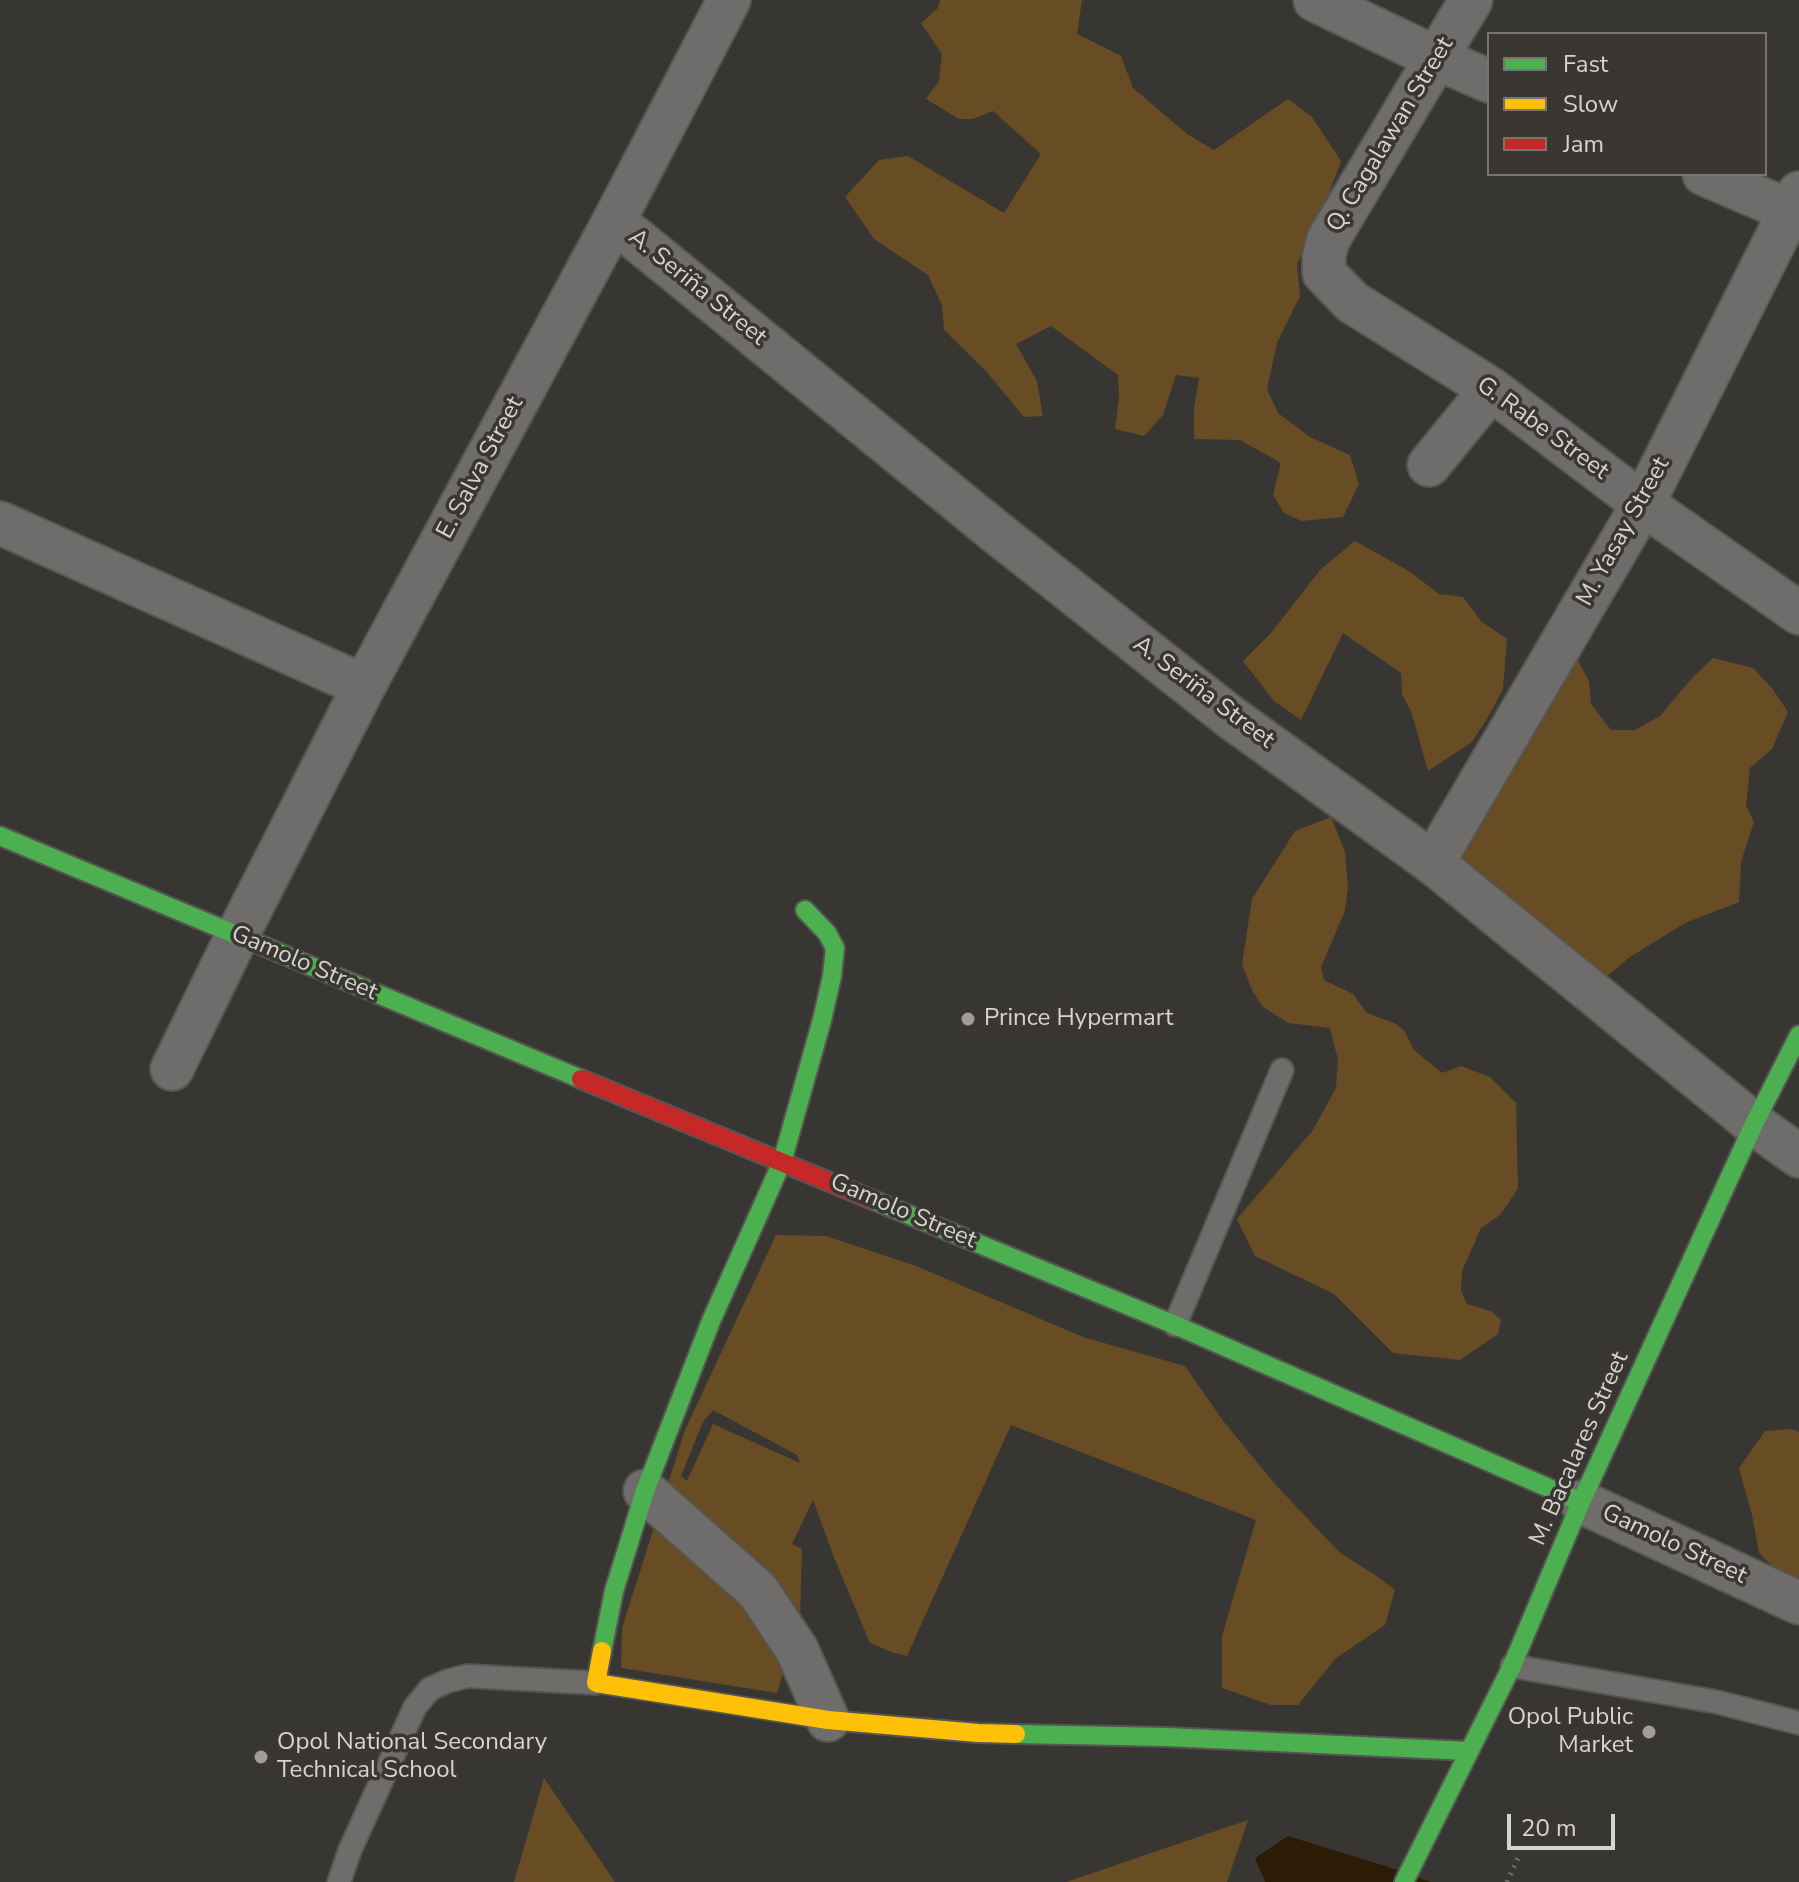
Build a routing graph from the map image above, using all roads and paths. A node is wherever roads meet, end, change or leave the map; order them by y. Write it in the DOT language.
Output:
graph roads {
  1 [pos="729,0"];
  2 [pos="1315,0"];
  3 [pos="1471,0"];
  4 [pos="1436,58"];
  5 [pos="1487,80"];
  6 [pos="1710,176"];
  7 [pos="1796,207"];
  8 [pos="614,221"];
  9 [pos="1324,273"];
  10 [pos="1491,389"];
  11 [pos="1429,465"];
  12 [pos="1643,504"];
  13 [pos="0,523"];
  14 [pos="1799,613"];
  15 [pos="364,686"];
  16 [pos="0,836"];
  17 [pos="1433,863"];
  18 [pos="805,910"];
  19 [pos="237,936"];
  20 [pos="1799,1035"];
  21 [pos="172,1069"];
  22 [pos="1282,1070"];
  23 [pos="1754,1124"];
  24 [pos="1799,1156"];
  25 [pos="782,1162"];
  26 [pos="1175,1325"];
  27 [pos="645,1491"];
  28 [pos="1581,1502"];
  29 [pos="1799,1603"];
  30 [pos="1512,1666"];
  31 [pos="596,1683"];
  32 [pos="828,1720"];
  33 [pos="1799,1723"];
  34 [pos="1469,1751"];
  35 [pos="1519,1856"];
  36 [pos="339,1882"];
  37 [pos="1404,1882"];
  38 [pos="1507,1882"];
  1 -- 8 [label="street, E. Salva Street"];
  2 -- 4 [label="street"];
  3 -- 4 [label="street, Q. Cagalawan Street"];
  4 -- 5 [label="street"];
  4 -- 9 [label="street, Q. Cagalawan Street"];
  6 -- 7 [label="street"];
  7 -- 12 [label="street, M. Yasay Street"];
  8 -- 15 [label="street, E. Salva Street"];
  8 -- 17 [label="street, A. Seriña Street"];
  9 -- 10 [label="street, G. Rabe Street"];
  10 -- 11 [label="street"];
  10 -- 12 [label="street, G. Rabe Street"];
  12 -- 14 [label="street, G. Rabe Street"];
  12 -- 17 [label="street, M. Yasay Street"];
  13 -- 15 [label="street"];
  15 -- 19 [label="street, E. Salva Street"];
  16 -- 19 [label="street, Gamolo Street"];
  17 -- 23 [label="street, A. Seriña Street"];
  18 -- 25 [label="street"];
  19 -- 21 [label="street, E. Salva Street"];
  19 -- 25 [label="street, Gamolo Street"];
  20 -- 23 [label="street, M. Bacalares Street"];
  22 -- 26 [label="lane"];
  23 -- 24 [label="street, A. Seriña Street"];
  23 -- 28 [label="street, M. Bacalares Street"];
  25 -- 26 [label="street, Gamolo Street"];
  25 -- 27 [label="street"];
  26 -- 28 [label="street, Gamolo Street"];
  27 -- 31 [label="street"];
  27 -- 32 [label="street"];
  28 -- 29 [label="street, Gamolo Street"];
  28 -- 30 [label="street, M. Bacalares Street"];
  30 -- 33 [label="lane"];
  30 -- 34 [label="street, M. Bacalares Street"];
  31 -- 32 [label="street"];
  31 -- 36 [label="lane"];
  32 -- 34 [label="street"];
  34 -- 37 [label="street, M. Bacalares Street"];
  35 -- 38 [label="path"];
}
